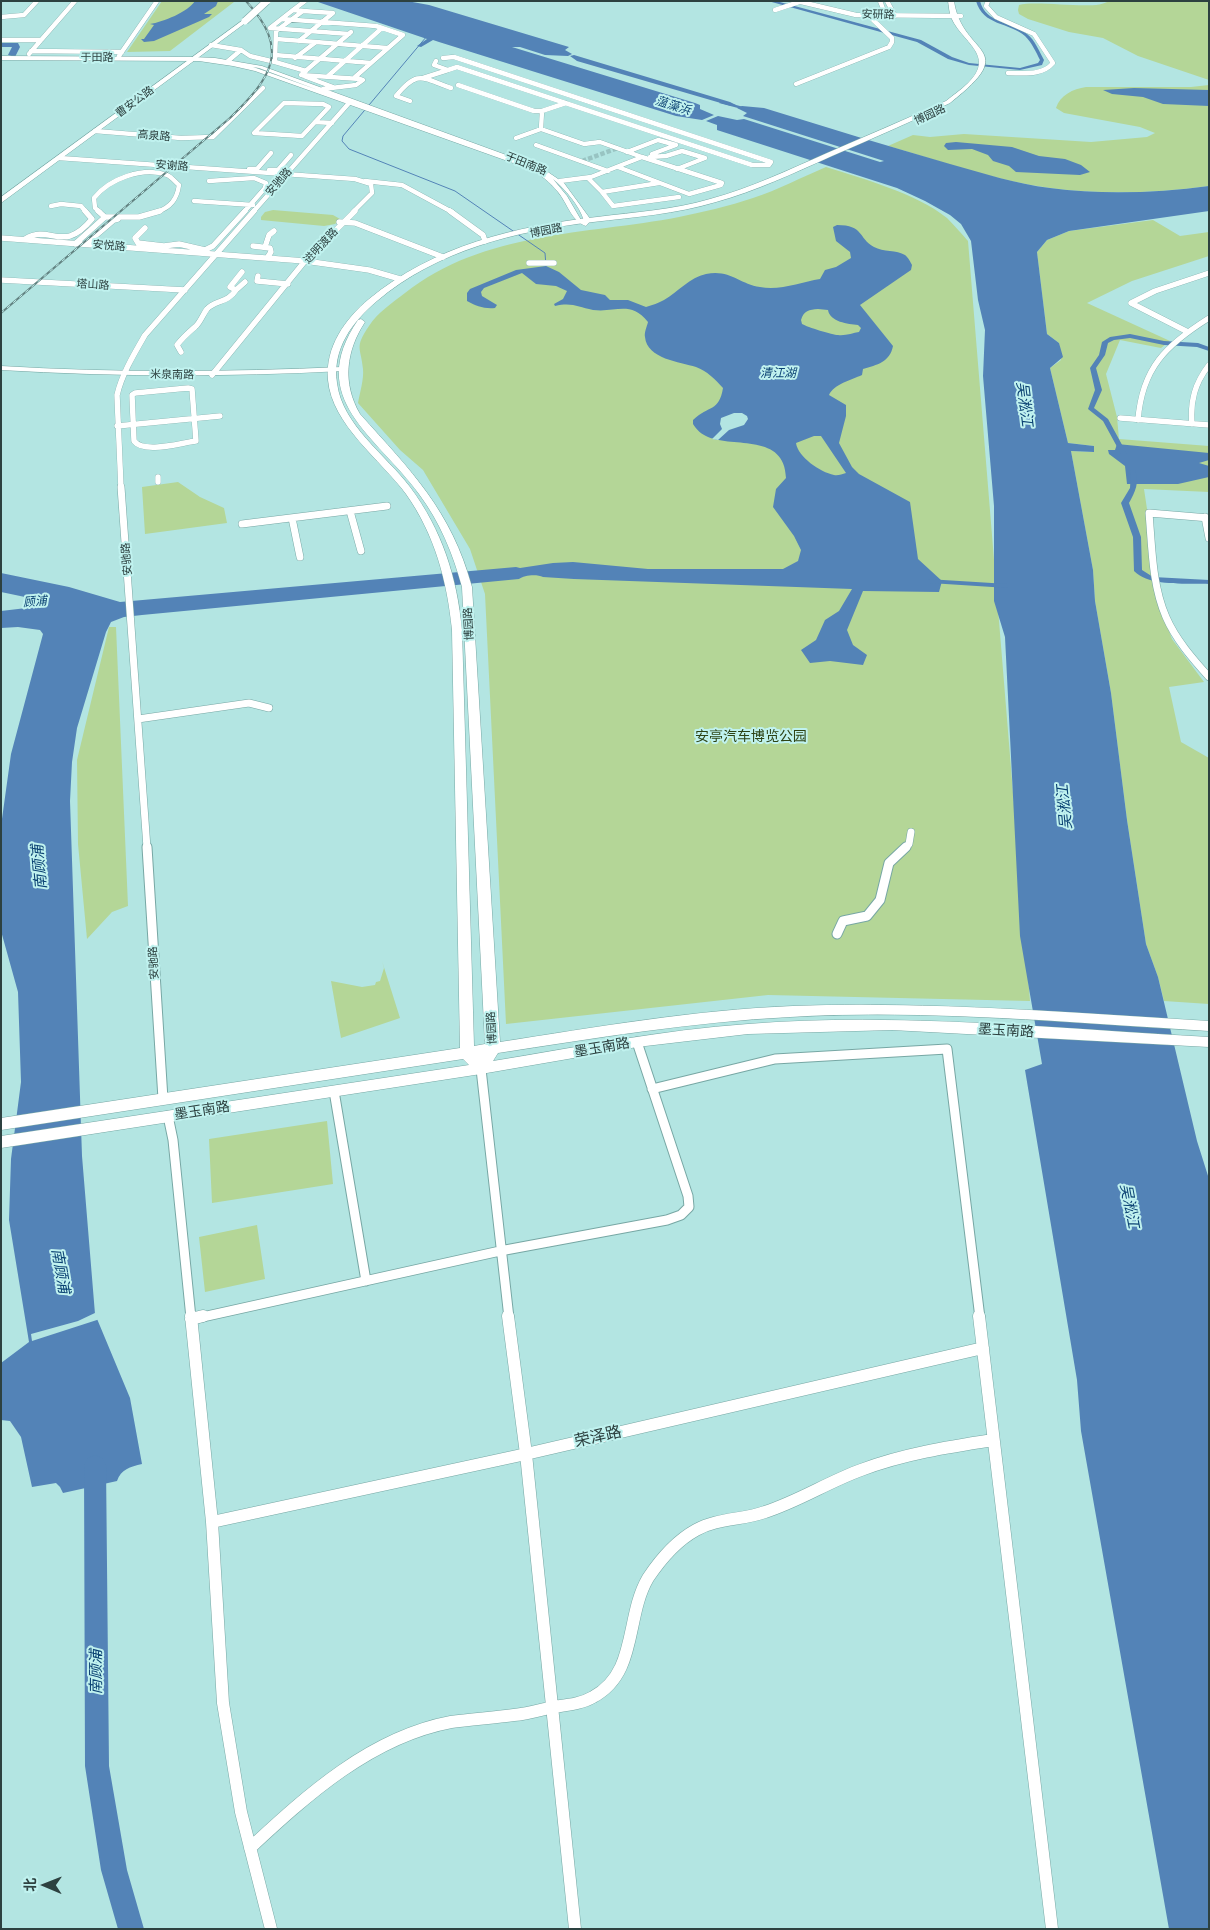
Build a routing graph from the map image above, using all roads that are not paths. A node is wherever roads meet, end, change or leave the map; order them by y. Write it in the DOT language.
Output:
graph roads {
  1 [pos="37,1"];
  2 [pos="75,1"];
  3 [pos="157,1"];
  4 [pos="256,1"];
  5 [pos="267,1"];
  6 [pos="304,1"];
  7 [pos="798,1"];
  8 [pos="880,1"];
  9 [pos="888,1"];
  10 [pos="951,1"];
  11 [pos="957,1"];
  12 [pos="988,1"];
  13 [pos="293,10"];
  14 [pos="775,10"];
  15 [pos="302,11"];
  16 [pos="869,16"];
  17 [pos="886,16"];
  18 [pos="895,16"];
  19 [pos="953,16"];
  20 [pos="961,16"];
  21 [pos="1,17"];
  22 [pos="282,19"];
  23 [pos="291,20"];
  24 [pos="323,22"];
  25 [pos="285,24"];
  26 [pos="360,25"];
  27 [pos="317,27"];
  28 [pos="280,28"];
  29 [pos="382,28"];
  30 [pos="883,28"];
  31 [pos="311,31"];
  32 [pos="349,34"];
  33 [pos="276,39"];
  34 [pos="1,40"];
  35 [pos="41,40"];
  36 [pos="299,41"];
  37 [pos="316,42"];
  38 [pos="337,44"];
  39 [pos="211,46"];
  40 [pos="362,46"];
  41 [pos="387,48"];
  42 [pos="242,50"];
  43 [pos="31,52"];
  44 [pos="122,52"];
  45 [pos="275,54"];
  46 [pos="297,56"];
  47 [pos="1,58"];
  48 [pos="26,58"];
  49 [pos="320,58"];
  50 [pos="443,58"];
  51 [pos="118,59"];
  52 [pos="181,59"];
  53 [pos="192,59"];
  54 [pos="346,60"];
  55 [pos="228,61"];
  56 [pos="436,61"];
  57 [pos="275,62"];
  58 [pos="372,63"];
  59 [pos="285,66"];
  60 [pos="986,66"];
  61 [pos="448,70"];
  62 [pos="304,72"];
  63 [pos="1008,73"];
  64 [pos="328,76"];
  65 [pos="423,78"];
  66 [pos="986,78"];
  67 [pos="361,79"];
  68 [pos="796,84"];
  69 [pos="981,84"];
  70 [pos="458,85"];
  71 [pos="263,88"];
  72 [pos="336,88"];
  73 [pos="451,88"];
  74 [pos="323,89"];
  75 [pos="410,101"];
  76 [pos="350,103"];
  77 [pos="566,103"];
  78 [pos="357,104"];
  79 [pos="542,111"];
  80 [pos="315,122"];
  81 [pos="332,123"];
  82 [pos="894,128"];
  83 [pos="541,129"];
  84 [pos="95,131"];
  85 [pos="516,138"];
  86 [pos="536,145"];
  87 [pos="488,151"];
  88 [pos="628,152"];
  89 [pos="271,153"];
  90 [pos="291,155"];
  91 [pos="59,158"];
  92 [pos="642,158"];
  93 [pos="214,166"];
  94 [pos="618,167"];
  95 [pos="257,169"];
  96 [pos="677,169"];
  97 [pos="608,170"];
  98 [pos="246,172"];
  99 [pos="285,175"];
  100 [pos="588,178"];
  101 [pos="238,179"];
  102 [pos="355,179"];
  103 [pos="560,180"];
  104 [pos="209,181"];
  105 [pos="660,183"];
  106 [pos="602,192"];
  107 [pos="1,195"];
  108 [pos="679,197"];
  109 [pos="1,201"];
  110 [pos="194,201"];
  111 [pos="250,205"];
  112 [pos="51,206"];
  113 [pos="258,206"];
  114 [pos="105,217"];
  115 [pos="123,219"];
  116 [pos="341,222"];
  117 [pos="584,222"];
  118 [pos="145,228"];
  119 [pos="274,231"];
  120 [pos="1,238"];
  121 [pos="505,238"];
  122 [pos="25,240"];
  123 [pos="485,241"];
  124 [pos="75,244"];
  125 [pos="92,245"];
  126 [pos="253,246"];
  127 [pos="265,247"];
  128 [pos="217,255"];
  129 [pos="443,257"];
  130 [pos="267,258"];
  131 [pos="305,262"];
  132 [pos="529,263"];
  133 [pos="554,263"];
  134 [pos="242,272"];
  135 [pos="1209,273"];
  136 [pos="258,276"];
  137 [pos="400,279"];
  138 [pos="1,280"];
  139 [pos="244,282"];
  140 [pos="288,284"];
  141 [pos="185,290"];
  142 [pos="236,290"];
  143 [pos="1209,318"];
  144 [pos="1188,332"];
  145 [pos="1170,346"];
  146 [pos="181,352"];
  147 [pos="1209,364"];
  148 [pos="1,368"];
  149 [pos="342,369"];
  150 [pos="331,370"];
  151 [pos="124,374"];
  152 [pos="212,375"];
  153 [pos="220,416"];
  154 [pos="194,418"];
  155 [pos="1120,418"];
  156 [pos="1138,420"];
  157 [pos="134,424"];
  158 [pos="1192,424"];
  159 [pos="1209,425"];
  160 [pos="117,426"];
  161 [pos="387,506"];
  162 [pos="350,511"];
  163 [pos="292,518"];
  164 [pos="1207,518"];
  165 [pos="242,524"];
  166 [pos="1209,538"];
  167 [pos="361,551"];
  168 [pos="300,557"];
  169 [pos="1209,677"];
  170 [pos="269,708"];
  171 [pos="138,719"];
  172 [pos="911,832"];
  173 [pos="837,934"];
  174 [pos="1209,1026"];
  175 [pos="636,1042"];
  176 [pos="1209,1042"];
  177 [pos="494,1050"];
  178 [pos="467,1053"];
  179 [pos="481,1069"];
  180 [pos="652,1089"];
  181 [pos="334,1091"];
  182 [pos="163,1099"];
  183 [pos="168,1116"];
  184 [pos="2,1124"];
  185 [pos="1,1142"];
  186 [pos="500,1252"];
  187 [pos="366,1281"];
  188 [pos="191,1319"];
  189 [pos="982,1348"];
  190 [pos="993,1440"];
  191 [pos="526,1454"];
  192 [pos="212,1522"];
  193 [pos="552,1707"];
  194 [pos="250,1848"];
  195 [pos="271,1929"];
  196 [pos="575,1929"];
  197 [pos="1052,1929"];
  1 -- 21 [label="street"];
  2 -- 35 [label="street"];
  3 -- 44 [label="street"];
  4 -- 52 [label="highway, 曹安公路"];
  5 -- 39 [label="highway, 曹安公路, bridge"];
  6 -- 13 [label="street"];
  7 -- 14 [label="street"];
  7 -- 16 [label="street, 安研路"];
  8 -- 17 [label="street"];
  9 -- 18 [label="street"];
  10 -- 19 [label="main road"];
  11 -- 20 [label="main road"];
  12 -- 63 [label="street"];
  13 -- 15 [label="street"];
  13 -- 22 [label="street"];
  15 -- 23 [label="street"];
  15 -- 24 [label="street"];
  16 -- 17 [label="street, 安研路"];
  16 -- 30 [label="street"];
  17 -- 18 [label="street, 安研路"];
  18 -- 19 [label="street, 安研路"];
  19 -- 20 [label="street, 安研路"];
  19 -- 60 [label="main road"];
  20 -- 60 [label="main road"];
  22 -- 23 [label="street"];
  22 -- 28 [label="street"];
  23 -- 24 [label="street"];
  23 -- 25 [label="street"];
  24 -- 26 [label="street"];
  24 -- 27 [label="street"];
  25 -- 27 [label="street"];
  25 -- 28 [label="street"];
  26 -- 29 [label="street"];
  26 -- 32 [label="street"];
  27 -- 31 [label="street"];
  28 -- 31 [label="street"];
  28 -- 33 [label="street"];
  29 -- 40 [label="street"];
  29 -- 41 [label="street"];
  30 -- 68 [label="street"];
  31 -- 32 [label="street"];
  31 -- 36 [label="street"];
  32 -- 38 [label="street"];
  33 -- 36 [label="street"];
  33 -- 45 [label="street"];
  34 -- 35 [label="street"];
  35 -- 43 [label="street"];
  36 -- 37 [label="street"];
  37 -- 38 [label="street"];
  37 -- 46 [label="street"];
  38 -- 40 [label="street"];
  38 -- 49 [label="street"];
  39 -- 42 [label="street"];
  39 -- 53 [label="highway, 曹安公路"];
  40 -- 41 [label="street"];
  40 -- 54 [label="street"];
  41 -- 58 [label="street"];
  42 -- 55 [label="street"];
  42 -- 57 [label="street"];
  43 -- 44 [label="street"];
  43 -- 48 [label="street"];
  44 -- 51 [label="street"];
  45 -- 46 [label="street"];
  45 -- 57 [label="street"];
  46 -- 49 [label="street"];
  46 -- 59 [label="street"];
  47 -- 48 [label="street, 于田路"];
  48 -- 51 [label="street, 于田路"];
  49 -- 54 [label="street"];
  49 -- 62 [label="street"];
  50 -- 77 [label="street"];
  51 -- 52 [label="street, 于田路"];
  52 -- 53 [label="street, 于田路"];
  52 -- 107 [label="highway, 曹安公路"];
  53 -- 55 [label="street"];
  53 -- 76 [label="street"];
  53 -- 84 [label="highway, 曹安公路"];
  54 -- 58 [label="street"];
  54 -- 64 [label="street"];
  55 -- 74 [label="street"];
  56 -- 61 [label="street"];
  57 -- 59 [label="street"];
  58 -- 67 [label="street"];
  59 -- 62 [label="street"];
  60 -- 66 [label="main road"];
  60 -- 82 [label="main road, 博园路"];
  61 -- 65 [label="street"];
  61 -- 77 [label="street"];
  62 -- 64 [label="street"];
  62 -- 72 [label="street"];
  64 -- 67 [label="street"];
  65 -- 73 [label="street"];
  65 -- 75 [label="street"];
  67 -- 72 [label="street"];
  69 -- 82 [label="main road, 博园路"];
  70 -- 79 [label="street"];
  71 -- 84 [label="street, 高泉路"];
  72 -- 74 [label="street"];
  74 -- 78 [label="street"];
  76 -- 78 [label="street"];
  76 -- 81 [label="street, 安驰路"];
  77 -- 79 [label="street"];
  78 -- 87 [label="street, 于田南路"];
  79 -- 83 [label="street"];
  80 -- 80 [label="street"];
  80 -- 81 [label="street"];
  81 -- 99 [label="street, 安驰路"];
  82 -- 117 [label="main road, 博园路"];
  83 -- 85 [label="street"];
  83 -- 88 [label="street"];
  84 -- 91 [label="highway, 曹安公路"];
  86 -- 97 [label="street"];
  87 -- 103 [label="street, 于田南路"];
  87 -- 117 [label="street, 于田南路"];
  88 -- 92 [label="street"];
  88 -- 92 [label="street"];
  89 -- 95 [label="street"];
  90 -- 95 [label="street"];
  91 -- 98 [label="street, 安谢路"];
  91 -- 109 [label="highway, 曹安公路"];
  92 -- 94 [label="street"];
  92 -- 96 [label="street"];
  92 -- 96 [label="street"];
  93 -- 95 [label="street"];
  94 -- 97 [label="street"];
  94 -- 105 [label="street"];
  96 -- 105 [label="street"];
  97 -- 100 [label="street"];
  98 -- 99 [label="street, 安谢路"];
  98 -- 101 [label="street"];
  99 -- 102 [label="street"];
  99 -- 113 [label="street, 安驰路"];
  100 -- 103 [label="street"];
  100 -- 106 [label="street"];
  101 -- 104 [label="street"];
  101 -- 111 [label="street"];
  102 -- 116 [label="street, 进明渡路"];
  102 -- 123 [label="street"];
  103 -- 117 [label="street, 于田南路"];
  105 -- 106 [label="street"];
  106 -- 108 [label="street"];
  110 -- 111 [label="street"];
  111 -- 113 [label="street"];
  111 -- 118 [label="street"];
  112 -- 122 [label="street"];
  113 -- 128 [label="street, 安驰路"];
  114 -- 115 [label="street"];
  114 -- 115 [label="street"];
  114 -- 124 [label="street"];
  115 -- 125 [label="street"];
  116 -- 129 [label="street"];
  116 -- 131 [label="street, 进明渡路"];
  117 -- 121 [label="main road, 博园路"];
  119 -- 127 [label="street"];
  120 -- 122 [label="street, 安悦路"];
  121 -- 123 [label="main road, 博园路"];
  121 -- 149 [label="main road, 博园路"];
  122 -- 124 [label="street, 安悦路"];
  123 -- 129 [label="main road, 博园路"];
  124 -- 125 [label="street, 安悦路"];
  125 -- 128 [label="street, 安悦路"];
  126 -- 127 [label="street"];
  127 -- 130 [label="street"];
  128 -- 130 [label="street, 安悦路"];
  128 -- 141 [label="street, 安驰路"];
  129 -- 137 [label="main road, 博园路"];
  130 -- 131 [label="street, 安悦路"];
  131 -- 137 [label="street, 安悦路"];
  131 -- 140 [label="street, 进明渡路"];
  132 -- 133 [label="street"];
  134 -- 142 [label="street"];
  135 -- 144 [label="street"];
  136 -- 140 [label="street"];
  137 -- 150 [label="main road, 博园路"];
  138 -- 141 [label="street, 塔山路"];
  139 -- 142 [label="street"];
  140 -- 152 [label="street, 进明渡路"];
  141 -- 151 [label="street, 安驰路"];
  142 -- 146 [label="street"];
  143 -- 144 [label="street"];
  144 -- 145 [label="street"];
  145 -- 156 [label="street"];
  147 -- 158 [label="street"];
  148 -- 151 [label="street, 米泉南路"];
  149 -- 150 [label="street, 米泉南路"];
  149 -- 177 [label="main road, 博园路"];
  150 -- 152 [label="street, 米泉南路"];
  150 -- 178 [label="main road, 博园路"];
  151 -- 152 [label="street, 米泉南路"];
  151 -- 160 [label="street, 安驰路"];
  153 -- 154 [label="street"];
  154 -- 157 [label="street"];
  154 -- 157 [label="street"];
  154 -- 157 [label="street"];
  155 -- 156 [label="street"];
  156 -- 158 [label="street"];
  157 -- 160 [label="street"];
  158 -- 159 [label="street"];
  160 -- 171 [label="street, 安驰路"];
  161 -- 162 [label="street"];
  162 -- 163 [label="street"];
  162 -- 167 [label="street"];
  163 -- 165 [label="street"];
  163 -- 168 [label="street"];
  164 -- 166 [label="street"];
  164 -- 169 [label="street"];
  170 -- 171 [label="street"];
  171 -- 182 [label="street, 安驰路"];
  172 -- 173 [label="street"];
  174 -- 177 [label="main road, 墨玉南路"];
  175 -- 176 [label="main road, 墨玉南路"];
  175 -- 179 [label="main road, 墨玉南路"];
  175 -- 180 [label="street"];
  177 -- 178 [label="main road, 墨玉南路"];
  177 -- 179 [label="main road, 博园路"];
  178 -- 179 [label="main road, 博园路"];
  178 -- 182 [label="main road, 墨玉南路"];
  179 -- 181 [label="main road, 墨玉南路"];
  179 -- 186 [label="street"];
  180 -- 186 [label="street"];
  180 -- 189 [label="street"];
  181 -- 183 [label="main road, 墨玉南路"];
  181 -- 187 [label="street"];
  182 -- 184 [label="main road, 墨玉南路"];
  183 -- 185 [label="main road, 墨玉南路"];
  183 -- 188 [label="street"];
  186 -- 187 [label="street"];
  186 -- 191 [label="street"];
  187 -- 188 [label="street"];
  188 -- 192 [label="street"];
  189 -- 190 [label="street"];
  189 -- 191 [label="street, 荣泽路"];
  190 -- 193 [label="street"];
  190 -- 197 [label="street"];
  191 -- 192 [label="street, 荣泽路"];
  191 -- 193 [label="street"];
  192 -- 194 [label="street"];
  193 -- 194 [label="street"];
  193 -- 196 [label="street"];
  194 -- 195 [label="street"];
}
